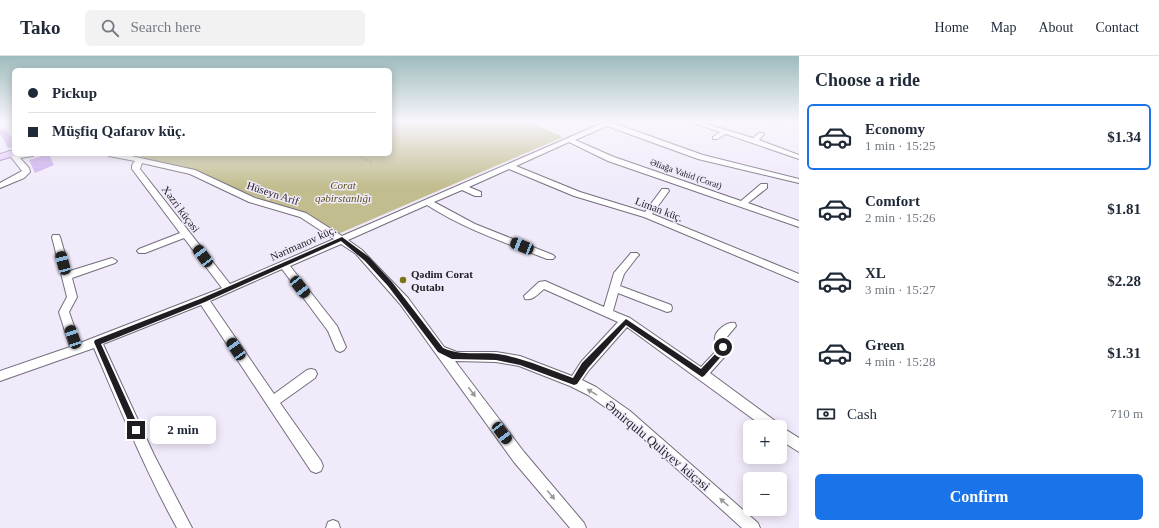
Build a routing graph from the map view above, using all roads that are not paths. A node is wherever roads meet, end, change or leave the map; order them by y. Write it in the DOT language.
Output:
graph roads {
  1 [pos="559,143"];
  2 [pos="577,143"];
  3 [pos="662,143"];
  4 [pos="757,143"];
  5 [pos="12,152"];
  6 [pos="0,153"];
  7 [pos="12,153"];
  8 [pos="17,156"];
  9 [pos="126,156"];
  10 [pos="0,157"];
  11 [pos="799,157"];
  12 [pos="140,160"];
  13 [pos="509,166"];
  14 [pos="799,181"];
  15 [pos="0,186"];
  16 [pos="764,186"];
  17 [pos="463,187"];
  18 [pos="665,190"];
  19 [pos="478,194"];
  20 [pos="428,202"];
  21 [pos="743,205"];
  22 [pos="647,215"];
  23 [pos="799,224"];
  24 [pos="187,234"];
  25 [pos="56,237"];
  26 [pos="342,239"];
  27 [pos="142,251"];
  28 [pos="634,255"];
  29 [pos="550,257"];
  30 [pos="112,261"];
  31 [pos="284,265"];
  32 [pos="66,276"];
  33 [pos="799,278"];
  34 [pos="615,288"];
  35 [pos="228,290"];
  36 [pos="529,296"];
  37 [pos="203,300"];
  38 [pos="667,308"];
  39 [pos="608,312"];
  40 [pos="626,321"];
  41 [pos="731,326"];
  42 [pos="97,342"];
  43 [pos="340,347"];
  44 [pos="77,350"];
  45 [pos="440,350"];
  46 [pos="466,357"];
  47 [pos="311,374"];
  48 [pos="458,374"];
  49 [pos="702,374"];
  50 [pos="0,376"];
  51 [pos="574,382"];
  52 [pos="272,402"];
  53 [pos="764,420"];
  54 [pos="787,437"];
  55 [pos="799,446"];
  56 [pos="316,466"];
  57 [pos="185,528"];
  58 [pos="579,528"];
  59 [pos="753,528"];
  1 -- 13 [label="street, Nərimanov küç."];
  2 -- 21 [label="street, Əliağa Vahid (Corat)"];
  3 -- 14 [label="street"];
  4 -- 11 [label="street"];
  5 -- 6 [label="main road"];
  7 -- 10 [label="main road"];
  8 -- 15 [label="street"];
  9 -- 12 [label="street, Hüseyn Arif"];
  12 -- 24 [label="street, Xəzri küçəsi"];
  12 -- 26 [label="street, Hüseyn Arif"];
  13 -- 17 [label="street, Nərimanov küç."];
  13 -- 22 [label="street, Liman küç."];
  16 -- 21 [label="street"];
  17 -- 19 [label="street"];
  17 -- 20 [label="street, Nərimanov küç."];
  18 -- 22 [label="street"];
  20 -- 26 [label="street, Nərimanov küç."];
  20 -- 29 [label="street"];
  21 -- 23 [label="street, Əliağa Vahid (Corat)"];
  22 -- 33 [label="street, Liman küç."];
  24 -- 27 [label="street"];
  24 -- 35 [label="street, Xəzri küçəsi"];
  25 -- 32 [label="street"];
  26 -- 31 [label="street, Nərimanov küç."];
  26 -- 45 [label="street, Hüseyn Arif"];
  28 -- 34 [label="street"];
  30 -- 32 [label="street"];
  31 -- 35 [label="street, Nərimanov küç."];
  31 -- 43 [label="street"];
  32 -- 44 [label="street"];
  34 -- 38 [label="street"];
  34 -- 39 [label="street"];
  35 -- 37 [label="street, Nərimanov küç."];
  36 -- 39 [label="street"];
  37 -- 42 [label="street, Nərimanov küç."];
  37 -- 52 [label="street"];
  39 -- 40 [label="street"];
  40 -- 49 [label="street"];
  40 -- 51 [label="street"];
  41 -- 49 [label="street"];
  42 -- 44 [label="street, Nərimanov küç."];
  42 -- 57 [label="street"];
  44 -- 50 [label="street, Nərimanov küç."];
  45 -- 46 [label="street, Əmirqulu Quliyev küçəsi"];
  45 -- 48 [label="street, Hüseyn Arif"];
  46 -- 48 [label="street"];
  46 -- 51 [label="street, Əmirqulu Quliyev küçəsi"];
  47 -- 52 [label="street"];
  48 -- 58 [label="street, Hüseyn Arif, one-way"];
  49 -- 53 [label="street"];
  59 -- 51 [label="street, Əmirqulu Quliyev küçəsi, one-way"];
  52 -- 56 [label="street"];
  54 -- 55 [label="street"];
}
